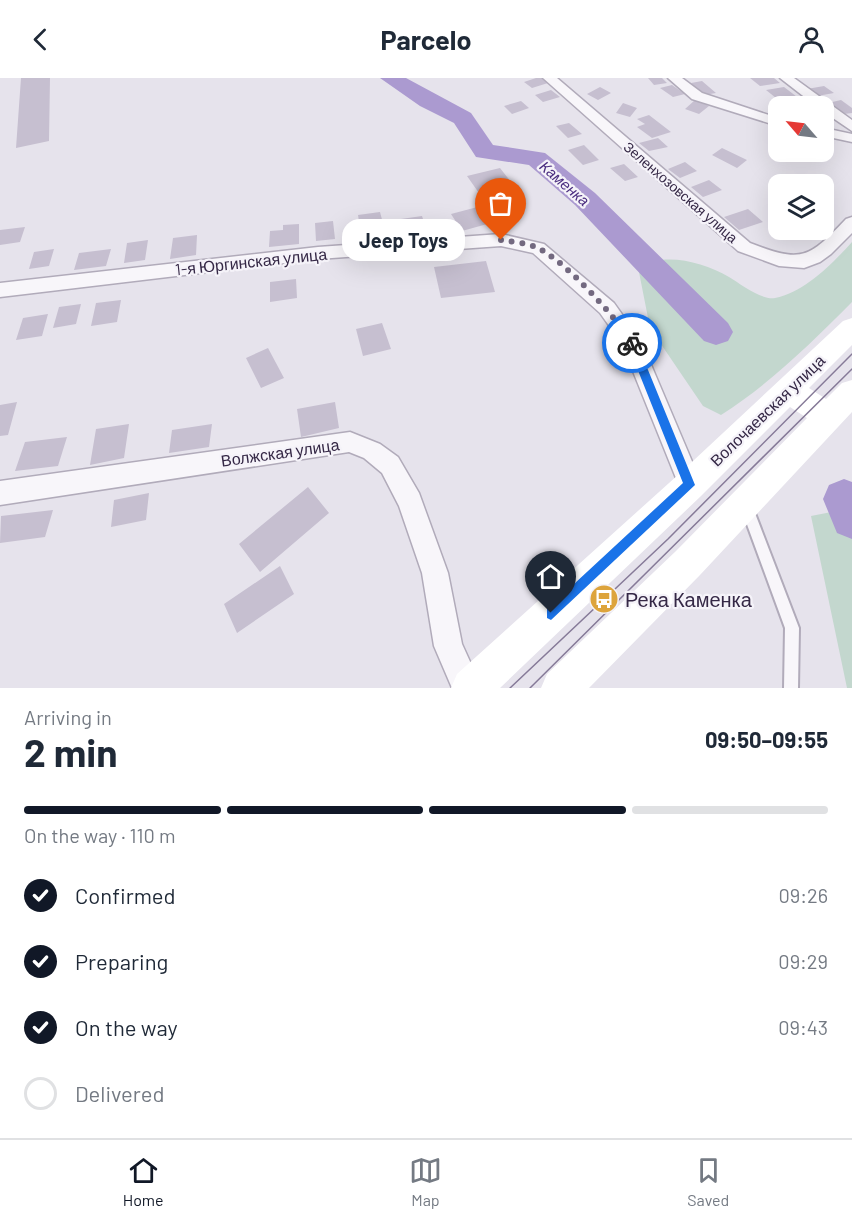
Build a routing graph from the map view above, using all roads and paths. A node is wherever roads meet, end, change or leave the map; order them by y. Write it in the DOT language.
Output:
graph roads {
  1 [pos="549,78"];
  2 [pos="674,78"];
  3 [pos="786,78"];
  4 [pos="768,119"];
  5 [pos="852,127"];
  6 [pos="834,134"];
  7 [pos="852,138"];
  8 [pos="852,223"];
  9 [pos="0,290"];
  10 [pos="852,328"];
  11 [pos="789,390"];
  12 [pos="852,392"];
  13 [pos="840,414"];
  14 [pos="690,485"];
  15 [pos="0,493"];
  16 [pos="745,503"];
  17 [pos="469,688"];
  18 [pos="561,688"];
  19 [pos="791,688"];
  1 -- 8 [label="street, Зеленхозовская улица"];
  2 -- 4 [label="street"];
  3 -- 5 [label="street"];
  6 -- 7 [label="street"];
  9 -- 14 [label="street, 1-я Юргинская улица"];
  10 -- 11 [label="main road, Волочаевская улица"];
  11 -- 13 [label="main road"];
  11 -- 14 [label="main road, Волочаевская улица"];
  12 -- 13 [label="main road"];
  13 -- 16 [label="main road"];
  14 -- 17 [label="main road, Волочаевская улица"];
  15 -- 17 [label="street, Волжская улица"];
  16 -- 18 [label="main road"];
  16 -- 19 [label="lane"];
}
